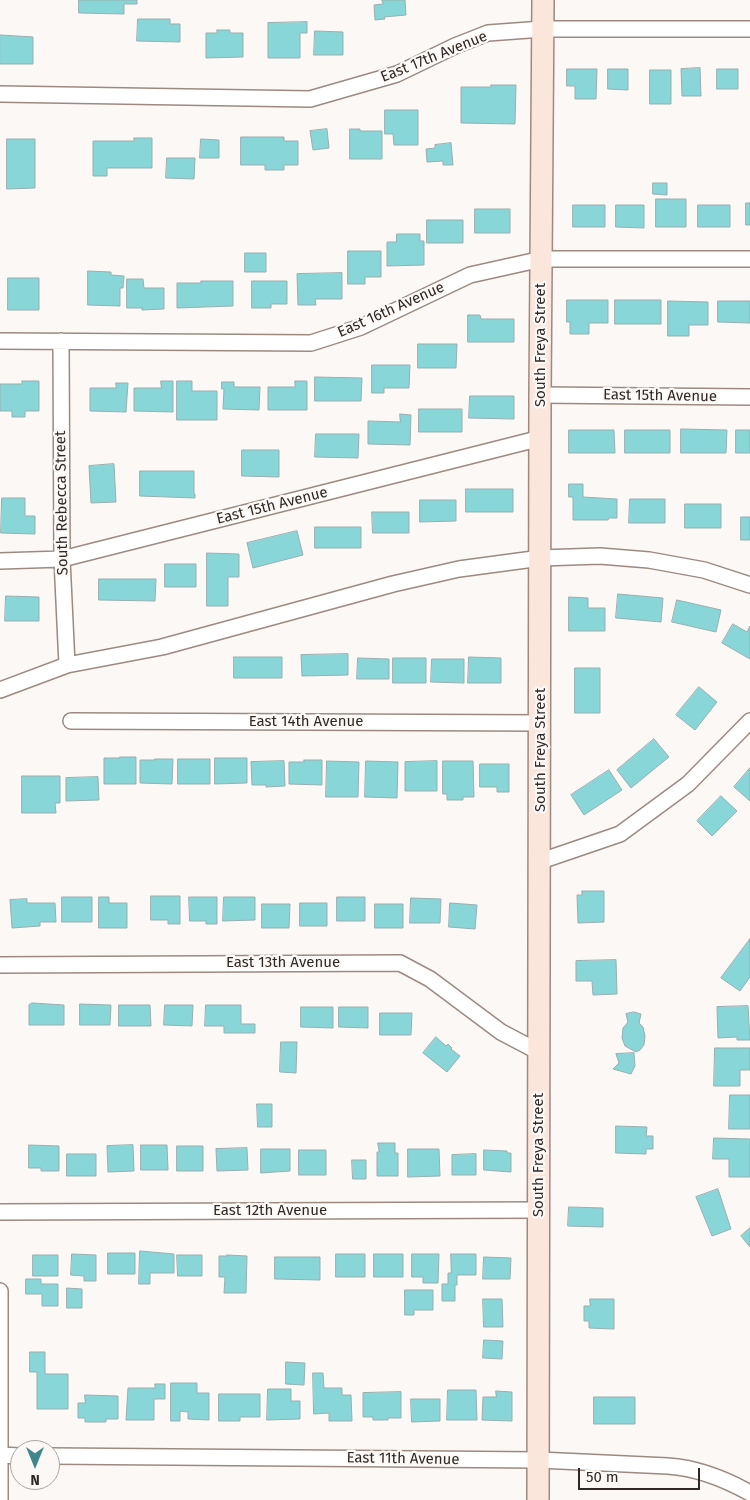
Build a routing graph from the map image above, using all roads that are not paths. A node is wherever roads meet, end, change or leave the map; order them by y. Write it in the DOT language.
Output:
graph roads {
  1 [pos="543,0"];
  2 [pos="543,28"];
  3 [pos="750,28"];
  4 [pos="0,94"];
  5 [pos="542,259"];
  6 [pos="750,259"];
  7 [pos="0,341"];
  8 [pos="61,341"];
  9 [pos="540,395"];
  10 [pos="750,397"];
  11 [pos="541,438"];
  12 [pos="541,558"];
  13 [pos="62,559"];
  14 [pos="0,561"];
  15 [pos="750,585"];
  16 [pos="67,665"];
  17 [pos="0,690"];
  18 [pos="72,721"];
  19 [pos="750,721"];
  20 [pos="541,723"];
  21 [pos="541,861"];
  22 [pos="0,965"];
  23 [pos="539,1052"];
  24 [pos="539,1210"];
  25 [pos="0,1212"];
  26 [pos="0,1291"];
  27 [pos="0,1455"];
  28 [pos="60,1456"];
  29 [pos="539,1460"];
  30 [pos="750,1493"];
  31 [pos="0,1500"];
  32 [pos="538,1500"];
  1 -- 2 [label="main road, South Freya Street"];
  2 -- 3 [label="street, East 17th Avenue"];
  2 -- 4 [label="street, East 17th Avenue"];
  2 -- 5 [label="main road, South Freya Street"];
  5 -- 6 [label="street, East 16th Avenue"];
  5 -- 8 [label="street, East 16th Avenue"];
  5 -- 9 [label="main road, South Freya Street"];
  7 -- 8 [label="street, East 16th Avenue"];
  8 -- 13 [label="street, South Rebecca Street"];
  9 -- 10 [label="street, East 15th Avenue"];
  9 -- 11 [label="main road, South Freya Street"];
  11 -- 12 [label="main road, South Freya Street"];
  11 -- 13 [label="street, East 15th Avenue"];
  12 -- 15 [label="street"];
  12 -- 16 [label="street"];
  12 -- 20 [label="main road, South Freya Street"];
  13 -- 14 [label="street, East 15th Avenue"];
  13 -- 16 [label="street, South Rebecca Street"];
  16 -- 17 [label="street"];
  18 -- 20 [label="street, East 14th Avenue"];
  19 -- 21 [label="street"];
  20 -- 21 [label="main road, South Freya Street"];
  21 -- 23 [label="main road, South Freya Street"];
  22 -- 23 [label="street, East 13th Avenue"];
  23 -- 24 [label="main road, South Freya Street"];
  24 -- 25 [label="street, East 12th Avenue"];
  24 -- 29 [label="main road, South Freya Street"];
  26 -- 27 [label="street"];
  27 -- 31 [label="street"];
  28 -- 29 [label="street, East 11th Avenue"];
  29 -- 30 [label="street, East 11th Avenue"];
  29 -- 32 [label="main road, South Freya Street"];
}
